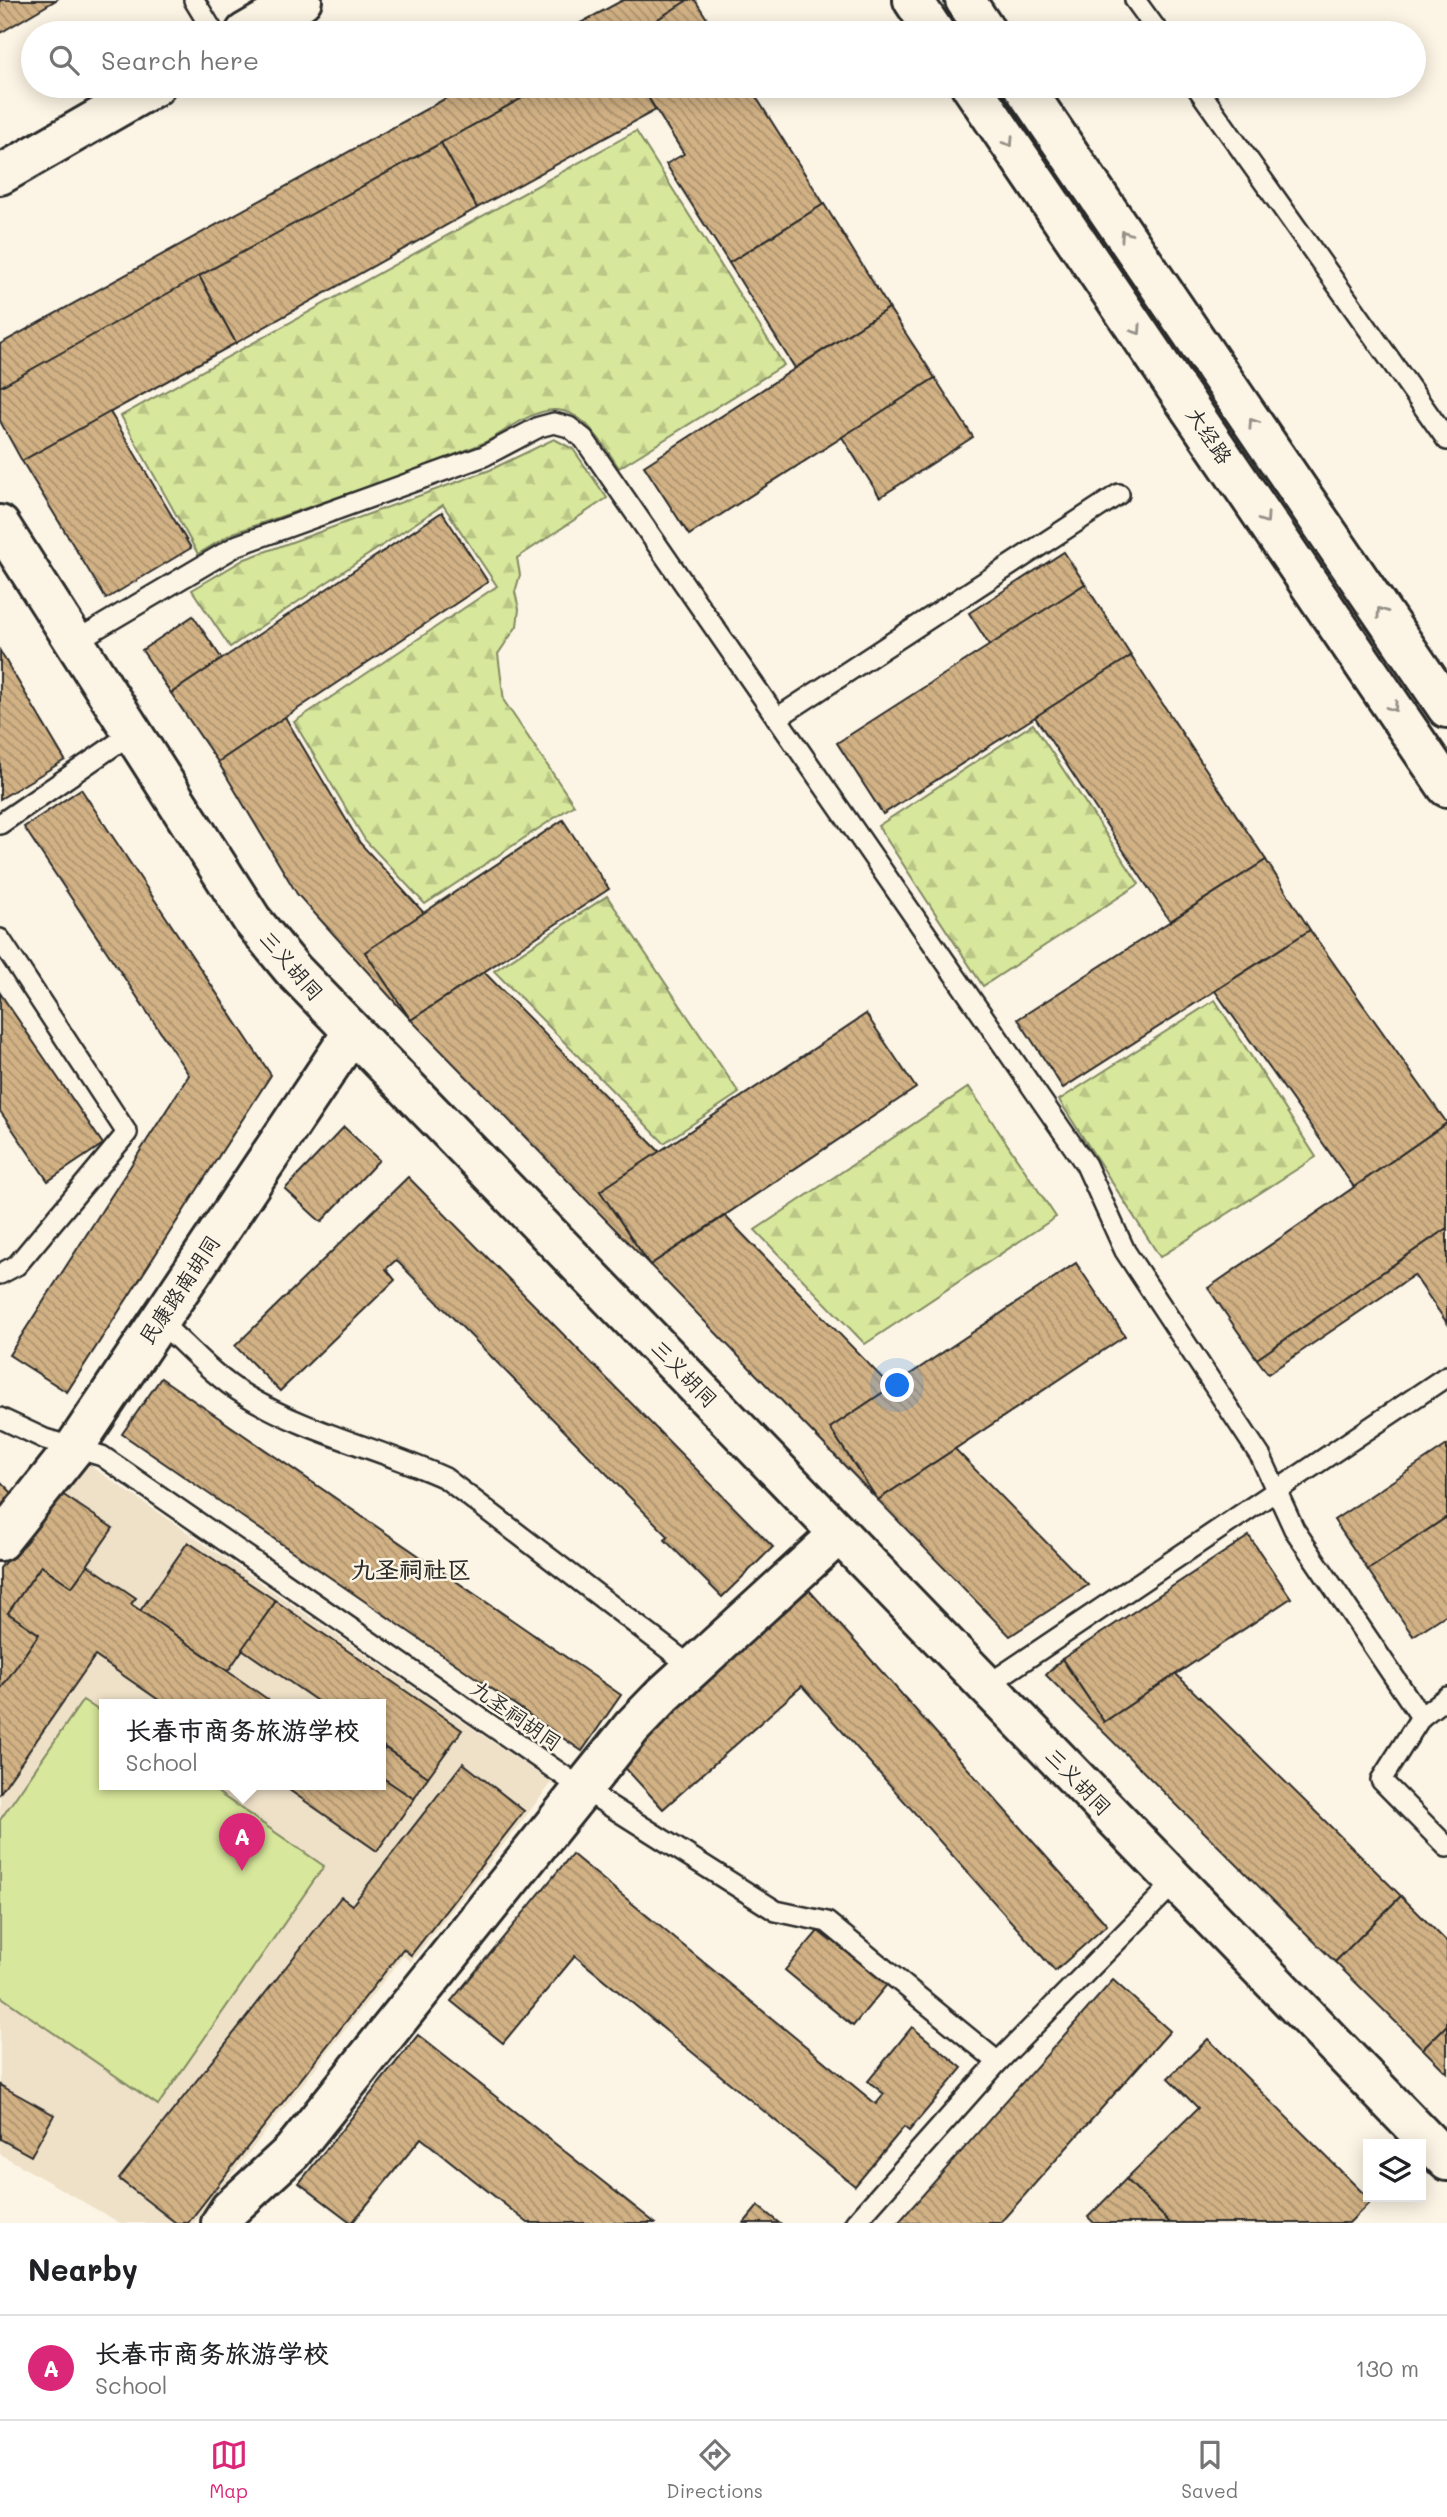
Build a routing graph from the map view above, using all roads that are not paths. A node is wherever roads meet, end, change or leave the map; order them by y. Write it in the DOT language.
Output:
graph roads {
  1 [pos="194,0"];
  2 [pos="302,0"];
  3 [pos="912,0"];
  4 [pos="965,0"];
  5 [pos="1135,0"];
  6 [pos="207,21"];
  7 [pos="266,21"];
  8 [pos="927,21"];
  9 [pos="979,21"];
  10 [pos="1150,21"];
  11 [pos="134,98"];
  12 [pos="979,98"];
  13 [pos="1031,98"];
  14 [pos="1205,98"];
  15 [pos="0,175"];
  16 [pos="1447,440"];
  17 [pos="1119,494"];
  18 [pos="0,525"];
  19 [pos="74,642"];
  20 [pos="1445,703"];
  21 [pos="777,718"];
  22 [pos="132,733"];
  23 [pos="1447,787"];
  24 [pos="0,824"];
  25 [pos="0,939"];
  26 [pos="352,1033"];
  27 [pos="0,1275"];
  28 [pos="159,1321"];
  29 [pos="1447,1376"];
  30 [pos="0,1418"];
  31 [pos="74,1448"];
  32 [pos="1277,1491"];
  33 [pos="839,1534"];
  34 [pos="0,1541"];
  35 [pos="693,1668"];
  36 [pos="986,1686"];
  37 [pos="1447,1697"];
  38 [pos="1421,1717"];
  39 [pos="583,1790"];
  40 [pos="1447,1846"];
  41 [pos="1174,1883"];
  42 [pos="998,2062"];
  43 [pos="1447,2161"];
  44 [pos="221,2223"];
  45 [pos="855,2223"];
  1 -- 6 [label="lane"];
  2 -- 7 [label="street"];
  3 -- 8 [label="street"];
  4 -- 9 [label="street"];
  5 -- 10 [label="lane"];
  11 -- 15 [label="street"];
  12 -- 23 [label="street, 大经路, one-way"];
  20 -- 13 [label="street, 大经路, one-way"];
  14 -- 16 [label="lane"];
  17 -- 21 [label="lane"];
  18 -- 19 [label="street, 三义胡同"];
  19 -- 21 [label="lane"];
  19 -- 22 [label="street, 三义胡同"];
  21 -- 32 [label="lane"];
  22 -- 24 [label="lane"];
  22 -- 26 [label="street, 三义胡同"];
  25 -- 27 [label="lane"];
  26 -- 28 [label="street, 民康路南胡同"];
  26 -- 33 [label="street, 三义胡同"];
  28 -- 31 [label="street, 民康路南胡同"];
  28 -- 35 [label="lane"];
  29 -- 32 [label="lane"];
  30 -- 31 [label="lane, 九圣祠胡同"];
  31 -- 34 [label="street, 民康路南胡同"];
  31 -- 39 [label="lane, 九圣祠胡同"];
  32 -- 36 [label="lane"];
  32 -- 38 [label="lane"];
  33 -- 35 [label="street"];
  33 -- 36 [label="street, 三义胡同"];
  35 -- 39 [label="street"];
  36 -- 41 [label="street, 三义胡同"];
  37 -- 38 [label="lane"];
  38 -- 40 [label="lane"];
  39 -- 42 [label="lane, 九圣祠胡同"];
  39 -- 44 [label="street"];
  41 -- 42 [label="lane"];
  41 -- 43 [label="street, 三义胡同"];
  42 -- 45 [label="lane"];
}
